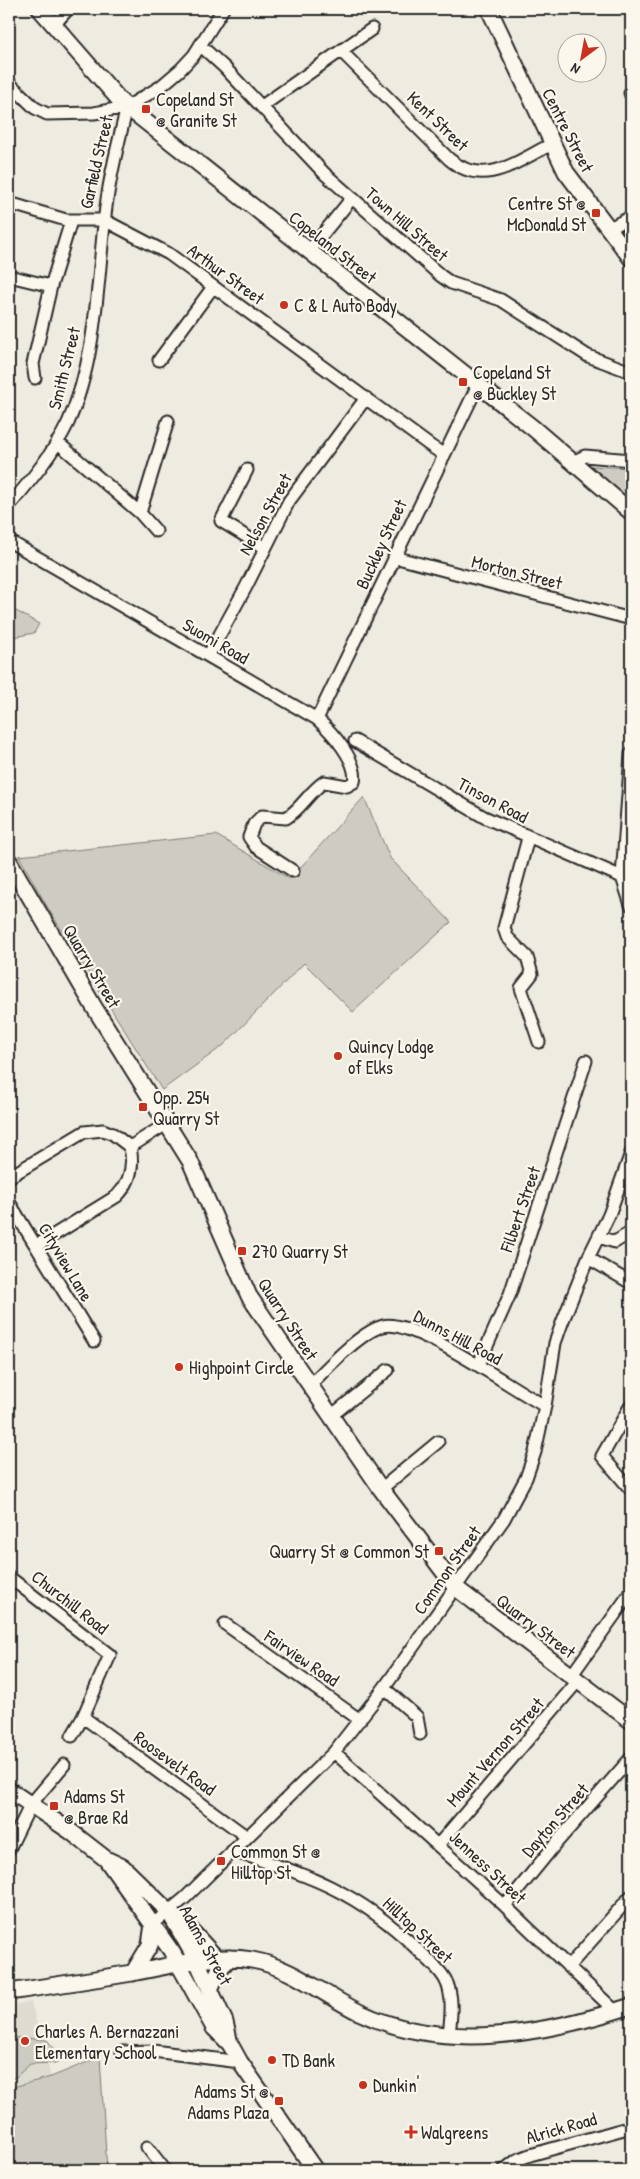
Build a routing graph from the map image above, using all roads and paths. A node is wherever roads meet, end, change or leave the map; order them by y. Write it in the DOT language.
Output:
graph roads {
  1 [pos="40,9"];
  2 [pos="68,9"];
  3 [pos="223,9"];
  4 [pos="489,9"];
  5 [pos="54,25"];
  6 [pos="372,29"];
  7 [pos="200,45"];
  8 [pos="342,51"];
  9 [pos="9,83"];
  10 [pos="262,106"];
  11 [pos="127,107"];
  12 [pos="552,144"];
  13 [pos="352,198"];
  14 [pos="9,203"];
  15 [pos="631,217"];
  16 [pos="104,220"];
  17 [pos="71,221"];
  18 [pos="608,229"];
  19 [pos="309,251"];
  20 [pos="631,258"];
  21 [pos="9,276"];
  22 [pos="51,286"];
  23 [pos="213,286"];
  24 [pos="159,360"];
  25 [pos="631,372"];
  26 [pos="35,378"];
  27 [pos="478,385"];
  28 [pos="366,398"];
  29 [pos="168,421"];
  30 [pos="57,442"];
  31 [pos="443,454"];
  32 [pos="631,460"];
  33 [pos="573,462"];
  34 [pos="247,470"];
  35 [pos="9,506"];
  36 [pos="631,512"];
  37 [pos="140,513"];
  38 [pos="156,531"];
  39 [pos="9,541"];
  40 [pos="265,548"];
  41 [pos="394,558"];
  42 [pos="631,619"];
  43 [pos="208,656"];
  44 [pos="317,719"];
  45 [pos="355,741"];
  46 [pos="631,754"];
  47 [pos="528,838"];
  48 [pos="9,861"];
  49 [pos="293,871"];
  50 [pos="622,877"];
  51 [pos="631,905"];
  52 [pos="539,1042"];
  53 [pos="586,1061"];
  54 [pos="166,1124"];
  55 [pos="130,1147"];
  56 [pos="631,1153"];
  57 [pos="9,1178"];
  58 [pos="9,1202"];
  59 [pos="631,1232"];
  60 [pos="599,1237"];
  61 [pos="36,1246"];
  62 [pos="588,1258"];
  63 [pos="631,1283"];
  64 [pos="94,1341"];
  65 [pos="478,1364"];
  66 [pos="388,1370"];
  67 [pos="309,1386"];
  68 [pos="631,1405"];
  69 [pos="545,1406"];
  70 [pos="331,1416"];
  71 [pos="438,1442"];
  72 [pos="381,1488"];
  73 [pos="631,1490"];
  74 [pos="9,1577"];
  75 [pos="456,1588"];
  76 [pos="631,1592"];
  77 [pos="225,1624"];
  78 [pos="575,1678"];
  79 [pos="384,1688"];
  80 [pos="83,1716"];
  81 [pos="360,1720"];
  82 [pos="631,1721"];
  83 [pos="420,1734"];
  84 [pos="72,1736"];
  85 [pos="334,1752"];
  86 [pos="631,1758"];
  87 [pos="64,1765"];
  88 [pos="9,1790"];
  89 [pos="31,1804"];
  90 [pos="247,1837"];
  91 [pos="438,1845"];
  92 [pos="9,1849"];
  93 [pos="232,1851"];
  94 [pos="106,1859"];
  95 [pos="631,1896"];
  96 [pos="505,1906"];
  97 [pos="169,1912"];
  98 [pos="153,1924"];
  99 [pos="223,1959"];
  100 [pos="197,1961"];
  101 [pos="179,1964"];
  102 [pos="568,1967"];
  103 [pos="133,1973"];
  104 [pos="210,1989"];
  105 [pos="9,1992"];
  106 [pos="631,2006"];
  107 [pos="615,2011"];
  108 [pos="449,2035"];
  109 [pos="230,2044"];
  110 [pos="122,2052"];
  111 [pos="240,2062"];
  112 [pos="631,2127"];
  113 [pos="147,2148"];
  114 [pos="165,2170"];
  115 [pos="315,2170"];
  116 [pos="504,2170"];
  1 -- 5 [label="main road, Copeland Street"];
  2 -- 5 [label="street"];
  3 -- 7 [label="street"];
  4 -- 12 [label="main road, Centre Street"];
  5 -- 11 [label="main road, Copeland Street"];
  6 -- 8 [label="street"];
  7 -- 10 [label="street, Town Hill Street"];
  7 -- 11 [label="street"];
  8 -- 10 [label="street"];
  8 -- 12 [label="street, Kent Street"];
  9 -- 11 [label="street"];
  10 -- 13 [label="street, Town Hill Street"];
  11 -- 16 [label="street, Garfield Street"];
  11 -- 19 [label="main road, Copeland Street"];
  12 -- 18 [label="main road, Centre Street"];
  13 -- 19 [label="street"];
  13 -- 25 [label="street, Town Hill Street"];
  14 -- 17 [label="street, Garfield Street"];
  15 -- 18 [label="street"];
  16 -- 17 [label="street, Garfield Street"];
  16 -- 23 [label="street, Arthur Street"];
  16 -- 30 [label="street, Smith Street"];
  17 -- 22 [label="street"];
  18 -- 20 [label="main road, Centre Street"];
  19 -- 27 [label="main road, Copeland Street"];
  21 -- 22 [label="street"];
  22 -- 26 [label="street"];
  23 -- 24 [label="street"];
  23 -- 28 [label="street, Arthur Street"];
  27 -- 31 [label="street, Buckley Street"];
  27 -- 33 [label="main road, Copeland Street"];
  28 -- 31 [label="street, Arthur Street"];
  28 -- 40 [label="street, Nelson Street"];
  29 -- 37 [label="street"];
  30 -- 35 [label="street, Smith Street"];
  30 -- 37 [label="street"];
  31 -- 41 [label="street, Buckley Street"];
  32 -- 33 [label="street"];
  33 -- 36 [label="main road, Copeland Street"];
  34 -- 40 [label="street"];
  37 -- 38 [label="street"];
  39 -- 43 [label="street, Suomi Road"];
  40 -- 43 [label="street, Nelson Street"];
  41 -- 42 [label="street, Morton Street"];
  41 -- 44 [label="street, Buckley Street"];
  43 -- 44 [label="street, Suomi Road"];
  44 -- 49 [label="street, Suomi Road"];
  45 -- 47 [label="street, Tinson Road"];
  46 -- 50 [label="street"];
  47 -- 50 [label="street, Tinson Road"];
  47 -- 52 [label="street"];
  48 -- 54 [label="main road, Quarry Street"];
  50 -- 51 [label="street"];
  53 -- 65 [label="street, Filbert Street"];
  54 -- 55 [label="street"];
  54 -- 67 [label="main road, Quarry Street"];
  55 -- 57 [label="street"];
  55 -- 61 [label="street"];
  56 -- 60 [label="street, Common Street"];
  58 -- 61 [label="street, Cityview Lane"];
  59 -- 60 [label="street"];
  60 -- 62 [label="street, Common Street"];
  61 -- 64 [label="street, Cityview Lane"];
  62 -- 63 [label="street"];
  62 -- 69 [label="street, Common Street"];
  65 -- 67 [label="street, Dunns Hill Road"];
  65 -- 69 [label="street, Dunns Hill Road"];
  66 -- 70 [label="street"];
  67 -- 70 [label="main road, Quarry Street"];
  68 -- 73 [label="street"];
  69 -- 75 [label="street, Common Street"];
  70 -- 72 [label="main road, Quarry Street"];
  71 -- 72 [label="street"];
  72 -- 75 [label="main road, Quarry Street"];
  74 -- 80 [label="street, Churchill Road"];
  75 -- 78 [label="main road, Quarry Street"];
  75 -- 79 [label="street, Common Street"];
  76 -- 78 [label="street, Mount Vernon Street"];
  77 -- 81 [label="street, Fairview Road"];
  78 -- 82 [label="main road, Quarry Street"];
  78 -- 91 [label="street, Mount Vernon Street"];
  79 -- 81 [label="street, Common Street"];
  79 -- 83 [label="street"];
  80 -- 84 [label="street"];
  80 -- 90 [label="street, Roosevelt Road"];
  81 -- 85 [label="street, Common Street"];
  85 -- 90 [label="street, Common Street"];
  85 -- 91 [label="street, Jenness Street"];
  86 -- 96 [label="street, Dayton Street"];
  87 -- 89 [label="street"];
  88 -- 89 [label="main road, Adams Street"];
  89 -- 92 [label="street"];
  89 -- 94 [label="main road, Adams Street"];
  90 -- 93 [label="street, Common Street"];
  91 -- 96 [label="street, Jenness Street"];
  93 -- 97 [label="street, Common Street"];
  93 -- 108 [label="street, Hilltop Street"];
  94 -- 97 [label="main road, Adams Street"];
  94 -- 98 [label="main road, Adams Street"];
  95 -- 102 [label="street"];
  96 -- 102 [label="street, Jenness Street"];
  97 -- 98 [label="street, Common Street"];
  97 -- 99 [label="main road"];
  97 -- 100 [label="main road, Adams Street"];
  98 -- 101 [label="main road, Adams Street"];
  98 -- 103 [label="main road"];
  99 -- 100 [label="main road"];
  99 -- 104 [label="main road"];
  99 -- 108 [label="main road"];
  100 -- 101 [label="main road"];
  100 -- 104 [label="main road, Adams Street"];
  101 -- 103 [label="main road"];
  101 -- 109 [label="main road, Adams Street"];
  102 -- 107 [label="street, Jenness Street"];
  103 -- 105 [label="main road"];
  104 -- 109 [label="main road, Adams Street"];
  106 -- 107 [label="main road"];
  107 -- 108 [label="main road"];
  109 -- 111 [label="main road, Adams Street"];
  110 -- 111 [label="street"];
  111 -- 115 [label="main road, Adams Street"];
  112 -- 116 [label="street, Alrick Road"];
  113 -- 114 [label="street"];
}
